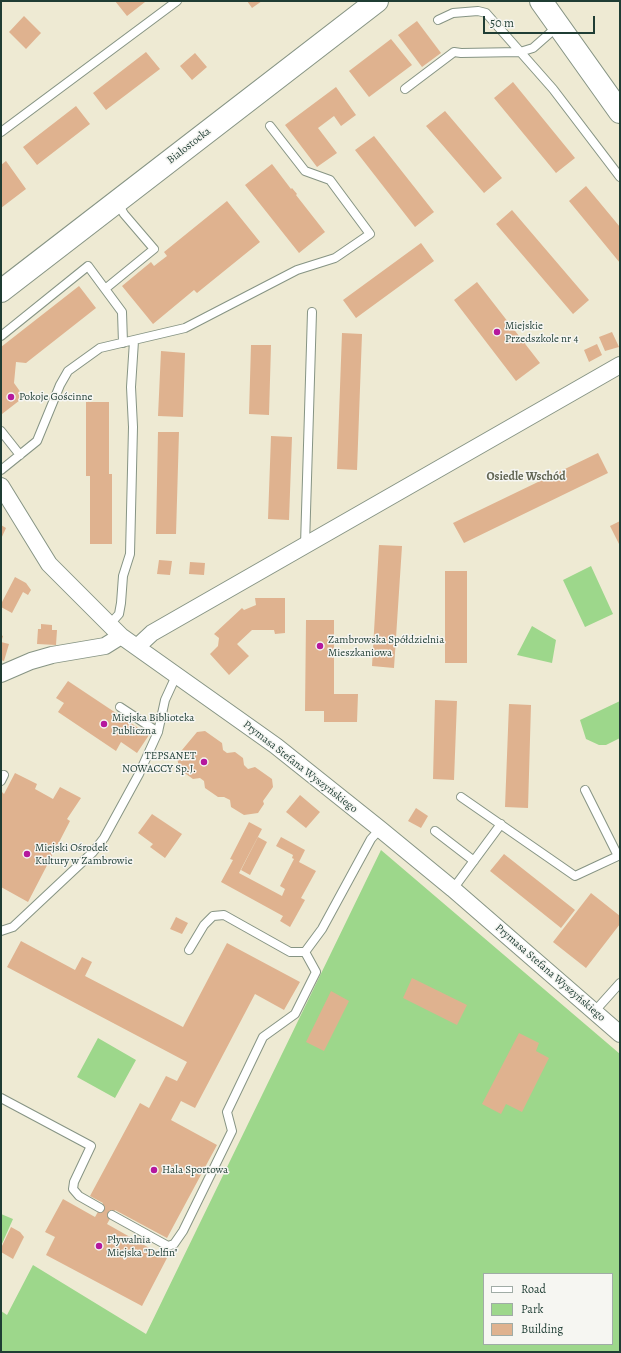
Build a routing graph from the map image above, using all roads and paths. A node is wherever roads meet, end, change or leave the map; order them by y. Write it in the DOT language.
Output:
graph roads {
  1 [pos="177,1"];
  2 [pos="377,1"];
  3 [pos="541,1"];
  4 [pos="438,20"];
  5 [pos="559,25"];
  6 [pos="520,52"];
  7 [pos="405,89"];
  8 [pos="620,112"];
  9 [pos="270,126"];
  10 [pos="1,132"];
  11 [pos="620,177"];
  12 [pos="117,202"];
  13 [pos="105,289"];
  14 [pos="1,291"];
  15 [pos="312,312"];
  16 [pos="1,336"];
  17 [pos="134,341"];
  18 [pos="124,343"];
  19 [pos="620,365"];
  20 [pos="1,431"];
  21 [pos="20,455"];
  22 [pos="1,470"];
  23 [pos="1,486"];
  24 [pos="305,545"];
  25 [pos="115,630"];
  26 [pos="137,647"];
  27 [pos="1,674"];
  28 [pos="176,676"];
  29 [pos="120,707"];
  30 [pos="158,732"];
  31 [pos="585,790"];
  32 [pos="461,796"];
  33 [pos="501,824"];
  34 [pos="380,829"];
  35 [pos="435,831"];
  36 [pos="619,856"];
  37 [pos="474,861"];
  38 [pos="453,889"];
  39 [pos="1,931"];
  40 [pos="189,950"];
  41 [pos="305,952"];
  42 [pos="620,983"];
  43 [pos="594,1012"];
  44 [pos="620,1034"];
  45 [pos="1,1098"];
  46 [pos="100,1208"];
  47 [pos="112,1215"];
  1 -- 10 [label="lane"];
  2 -- 12 [label="main road, Białostocka"];
  3 -- 5 [label="main road"];
  4 -- 6 [label="lane"];
  5 -- 6 [label="lane"];
  5 -- 8 [label="main road"];
  6 -- 7 [label="lane"];
  6 -- 11 [label="lane"];
  9 -- 17 [label="lane"];
  12 -- 13 [label="lane"];
  12 -- 14 [label="main road, Białostocka"];
  13 -- 16 [label="lane"];
  13 -- 18 [label="lane"];
  15 -- 24 [label="lane"];
  17 -- 18 [label="lane"];
  17 -- 25 [label="lane"];
  18 -- 21 [label="lane"];
  19 -- 24 [label="street"];
  20 -- 21 [label="lane"];
  21 -- 22 [label="lane"];
  23 -- 25 [label="street, Prymasa Stefana Wyszyńskiego"];
  24 -- 26 [label="street"];
  25 -- 26 [label="street, Prymasa Stefana Wyszyńskiego"];
  25 -- 27 [label="street"];
  26 -- 28 [label="street, Prymasa Stefana Wyszyńskiego"];
  28 -- 30 [label="lane"];
  28 -- 34 [label="street, Prymasa Stefana Wyszyńskiego"];
  29 -- 30 [label="lane"];
  30 -- 39 [label="lane"];
  31 -- 36 [label="lane"];
  32 -- 33 [label="lane"];
  33 -- 36 [label="lane"];
  33 -- 37 [label="lane"];
  34 -- 38 [label="street, Prymasa Stefana Wyszyńskiego"];
  34 -- 41 [label="lane"];
  35 -- 37 [label="lane"];
  37 -- 38 [label="lane"];
  38 -- 43 [label="street, Prymasa Stefana Wyszyńskiego"];
  40 -- 41 [label="lane"];
  41 -- 47 [label="lane"];
  42 -- 43 [label="lane"];
  43 -- 44 [label="street, Prymasa Stefana Wyszyńskiego"];
  45 -- 46 [label="lane"];
}
